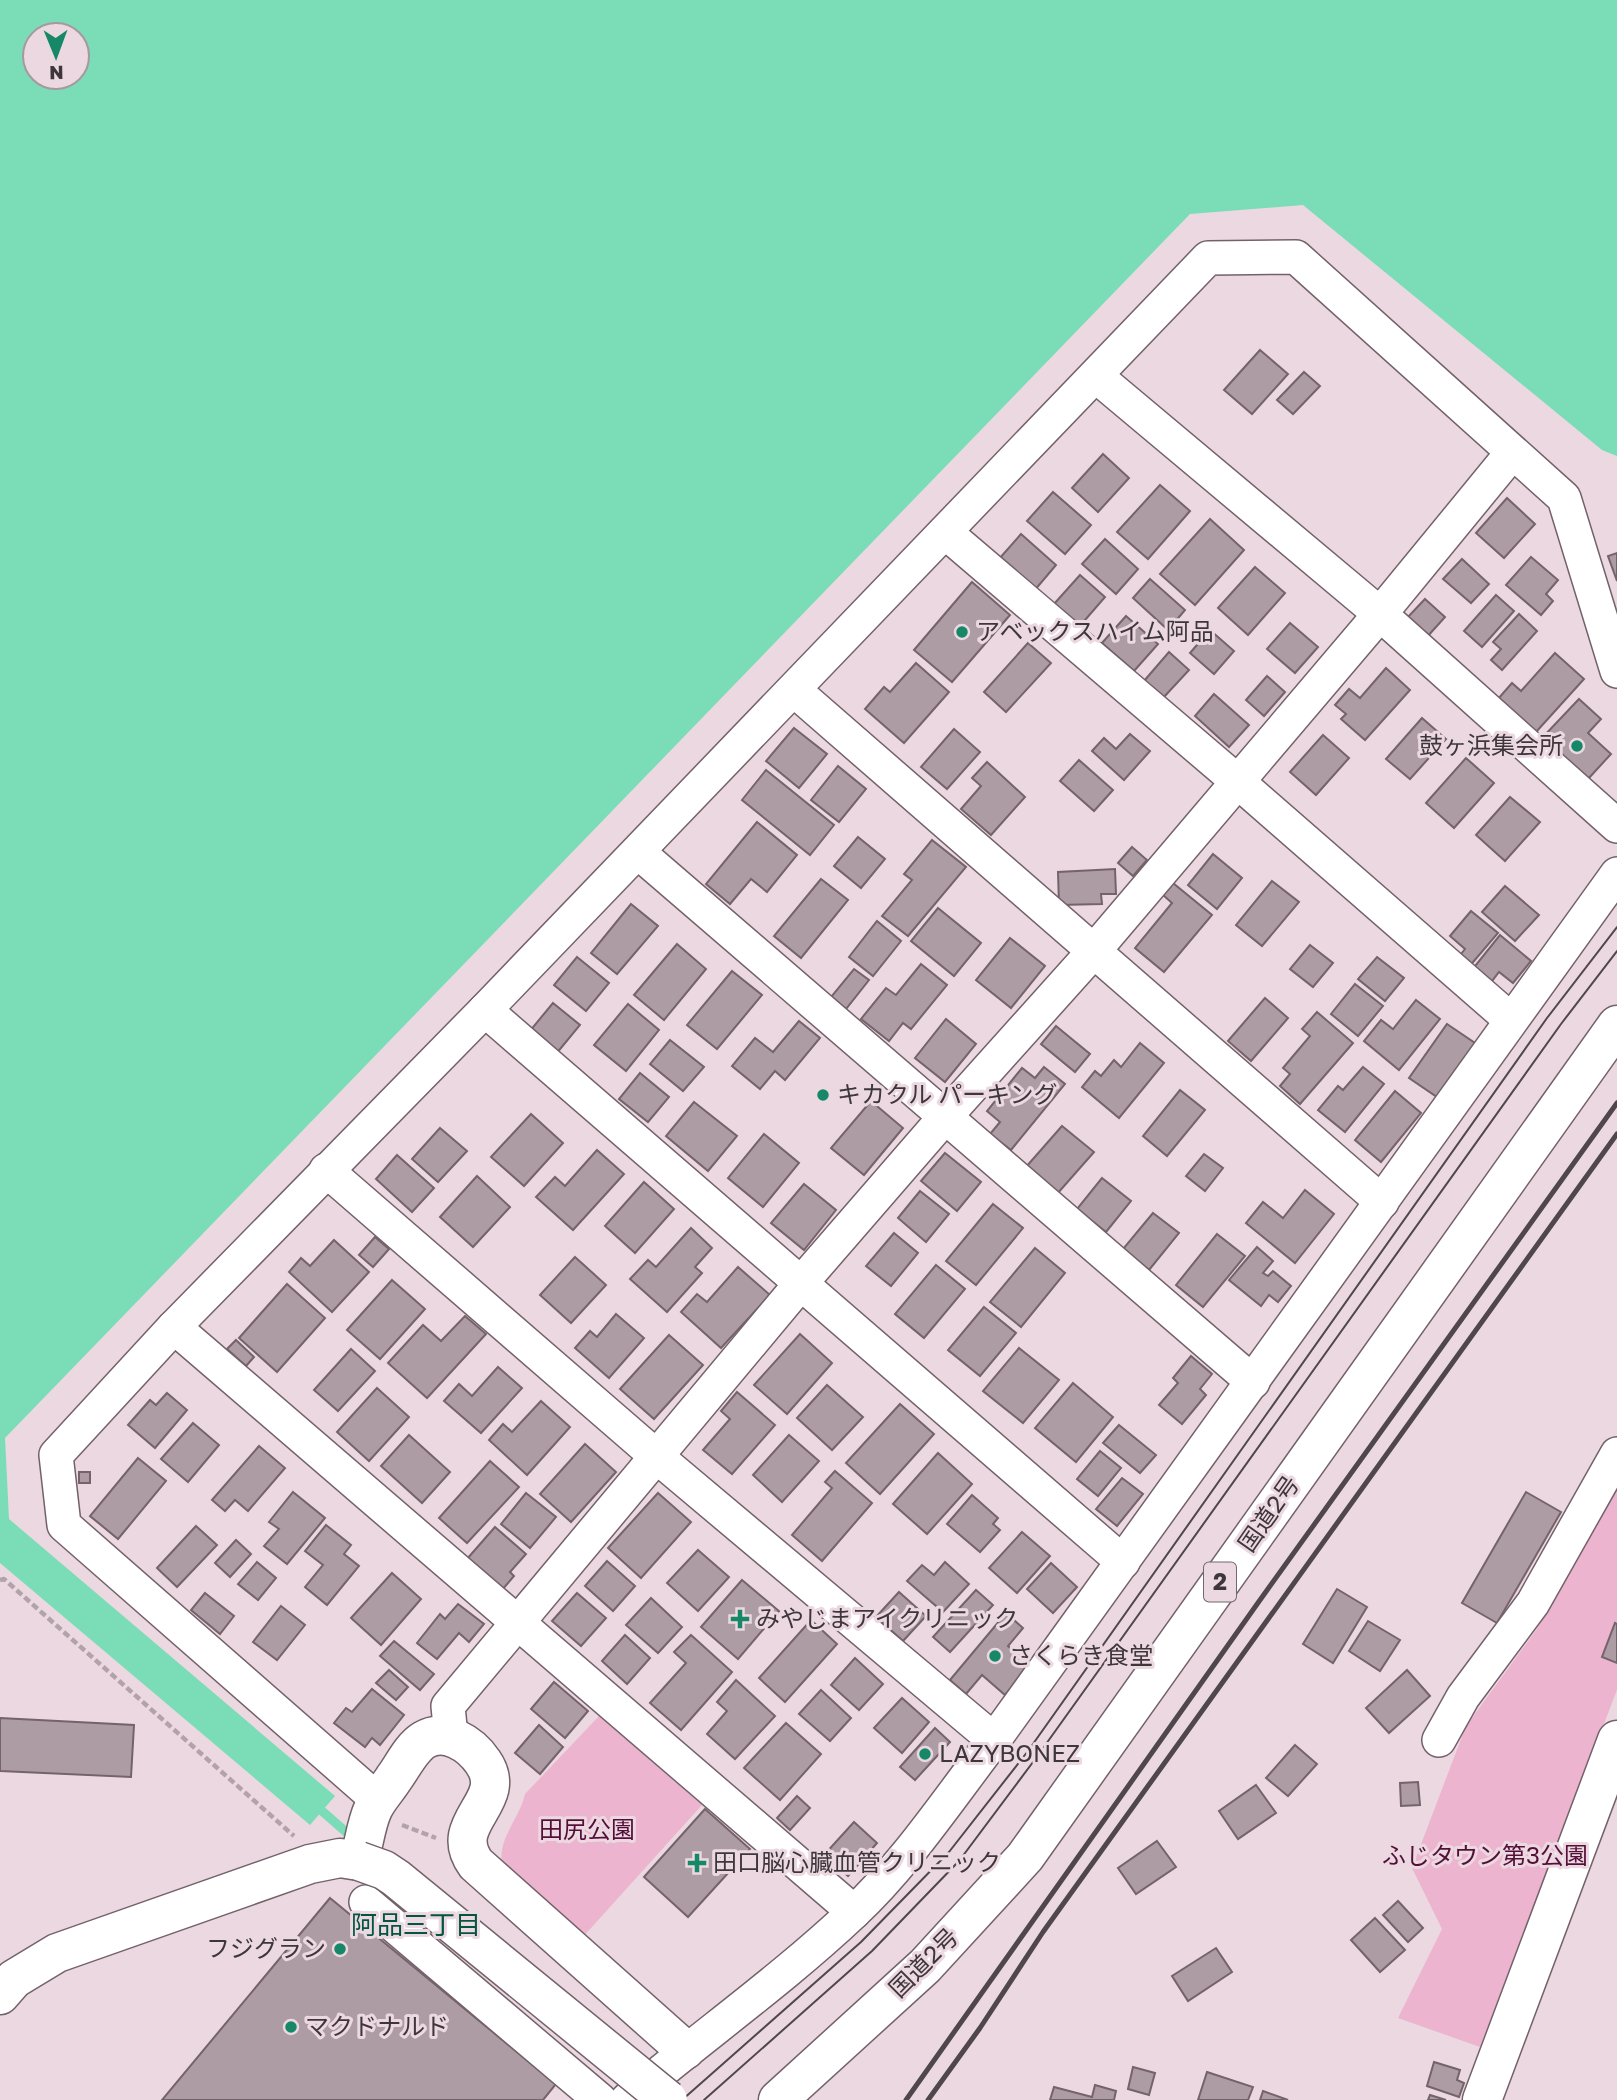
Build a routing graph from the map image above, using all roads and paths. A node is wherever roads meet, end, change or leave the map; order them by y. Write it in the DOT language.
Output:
graph roads {
  1 [pos="1096,376"];
  2 [pos="1512,453"];
  3 [pos="945,532"];
  4 [pos="1380,614"];
  5 [pos="1614,649"];
  6 [pos="794,690"];
  7 [pos="1237,781"];
  8 [pos="1617,826"];
  9 [pos="638,852"];
  10 [pos="1617,874"];
  11 [pos="1093,952"];
  12 [pos="485,1010"];
  13 [pos="1510,1020"];
  14 [pos="1617,1026"];
  15 [pos="945,1117"];
  16 [pos="326,1170"];
  17 [pos="1382,1202"];
  18 [pos="802,1282"];
  19 [pos="174,1326"];
  20 [pos="1253,1382"];
  21 [pos="1617,1454"];
  22 [pos="656,1456"];
  23 [pos="1123,1562"];
  24 [pos="0,1580"];
  25 [pos="517,1622"];
  26 [pos="451,1737"];
  27 [pos="994,1740"];
  28 [pos="1439,1740"];
  29 [pos="1617,1740"];
  30 [pos="1608,1789"];
  31 [pos="381,1816"];
  32 [pos="444,1839"];
  33 [pos="342,1860"];
  34 [pos="366,1902"];
  35 [pos="854,1912"];
  36 [pos="0,1996"];
  37 [pos="685,2050"];
  38 [pos="600,2100"];
  39 [pos="628,2100"];
  40 [pos="668,2100"];
  41 [pos="778,2100"];
  42 [pos="1482,2100"];
  1 -- 2 [label="street"];
  1 -- 3 [label="street"];
  1 -- 4 [label="street"];
  2 -- 4 [label="street"];
  2 -- 5 [label="street"];
  3 -- 6 [label="street"];
  3 -- 7 [label="street"];
  4 -- 7 [label="street"];
  4 -- 8 [label="street"];
  6 -- 9 [label="street"];
  6 -- 11 [label="street"];
  7 -- 11 [label="street"];
  7 -- 13 [label="street"];
  9 -- 12 [label="street"];
  9 -- 15 [label="street"];
  10 -- 13 [label="street"];
  11 -- 15 [label="street"];
  11 -- 17 [label="street"];
  12 -- 16 [label="street"];
  12 -- 18 [label="street"];
  13 -- 17 [label="street"];
  14 -- 41 [label="main road, 国道2号 / 2"];
  15 -- 18 [label="street"];
  15 -- 20 [label="street"];
  16 -- 19 [label="street"];
  16 -- 22 [label="street"];
  17 -- 20 [label="street"];
  18 -- 22 [label="street"];
  18 -- 23 [label="street"];
  19 -- 25 [label="street"];
  19 -- 31 [label="street"];
  20 -- 23 [label="street"];
  21 -- 28 [label="street"];
  22 -- 25 [label="street"];
  22 -- 27 [label="street"];
  23 -- 27 [label="street"];
  24 -- 33 [label="path"];
  25 -- 26 [label="street"];
  25 -- 35 [label="street"];
  26 -- 31 [label="main road"];
  26 -- 37 [label="main road"];
  27 -- 35 [label="street"];
  29 -- 30 [label="main road"];
  30 -- 42 [label="main road"];
  31 -- 32 [label="path"];
  31 -- 33 [label="main road"];
  33 -- 36 [label="main road"];
  33 -- 40 [label="main road, bridge"];
  34 -- 38 [label="street"];
  35 -- 37 [label="street"];
  37 -- 39 [label="street"];
}
